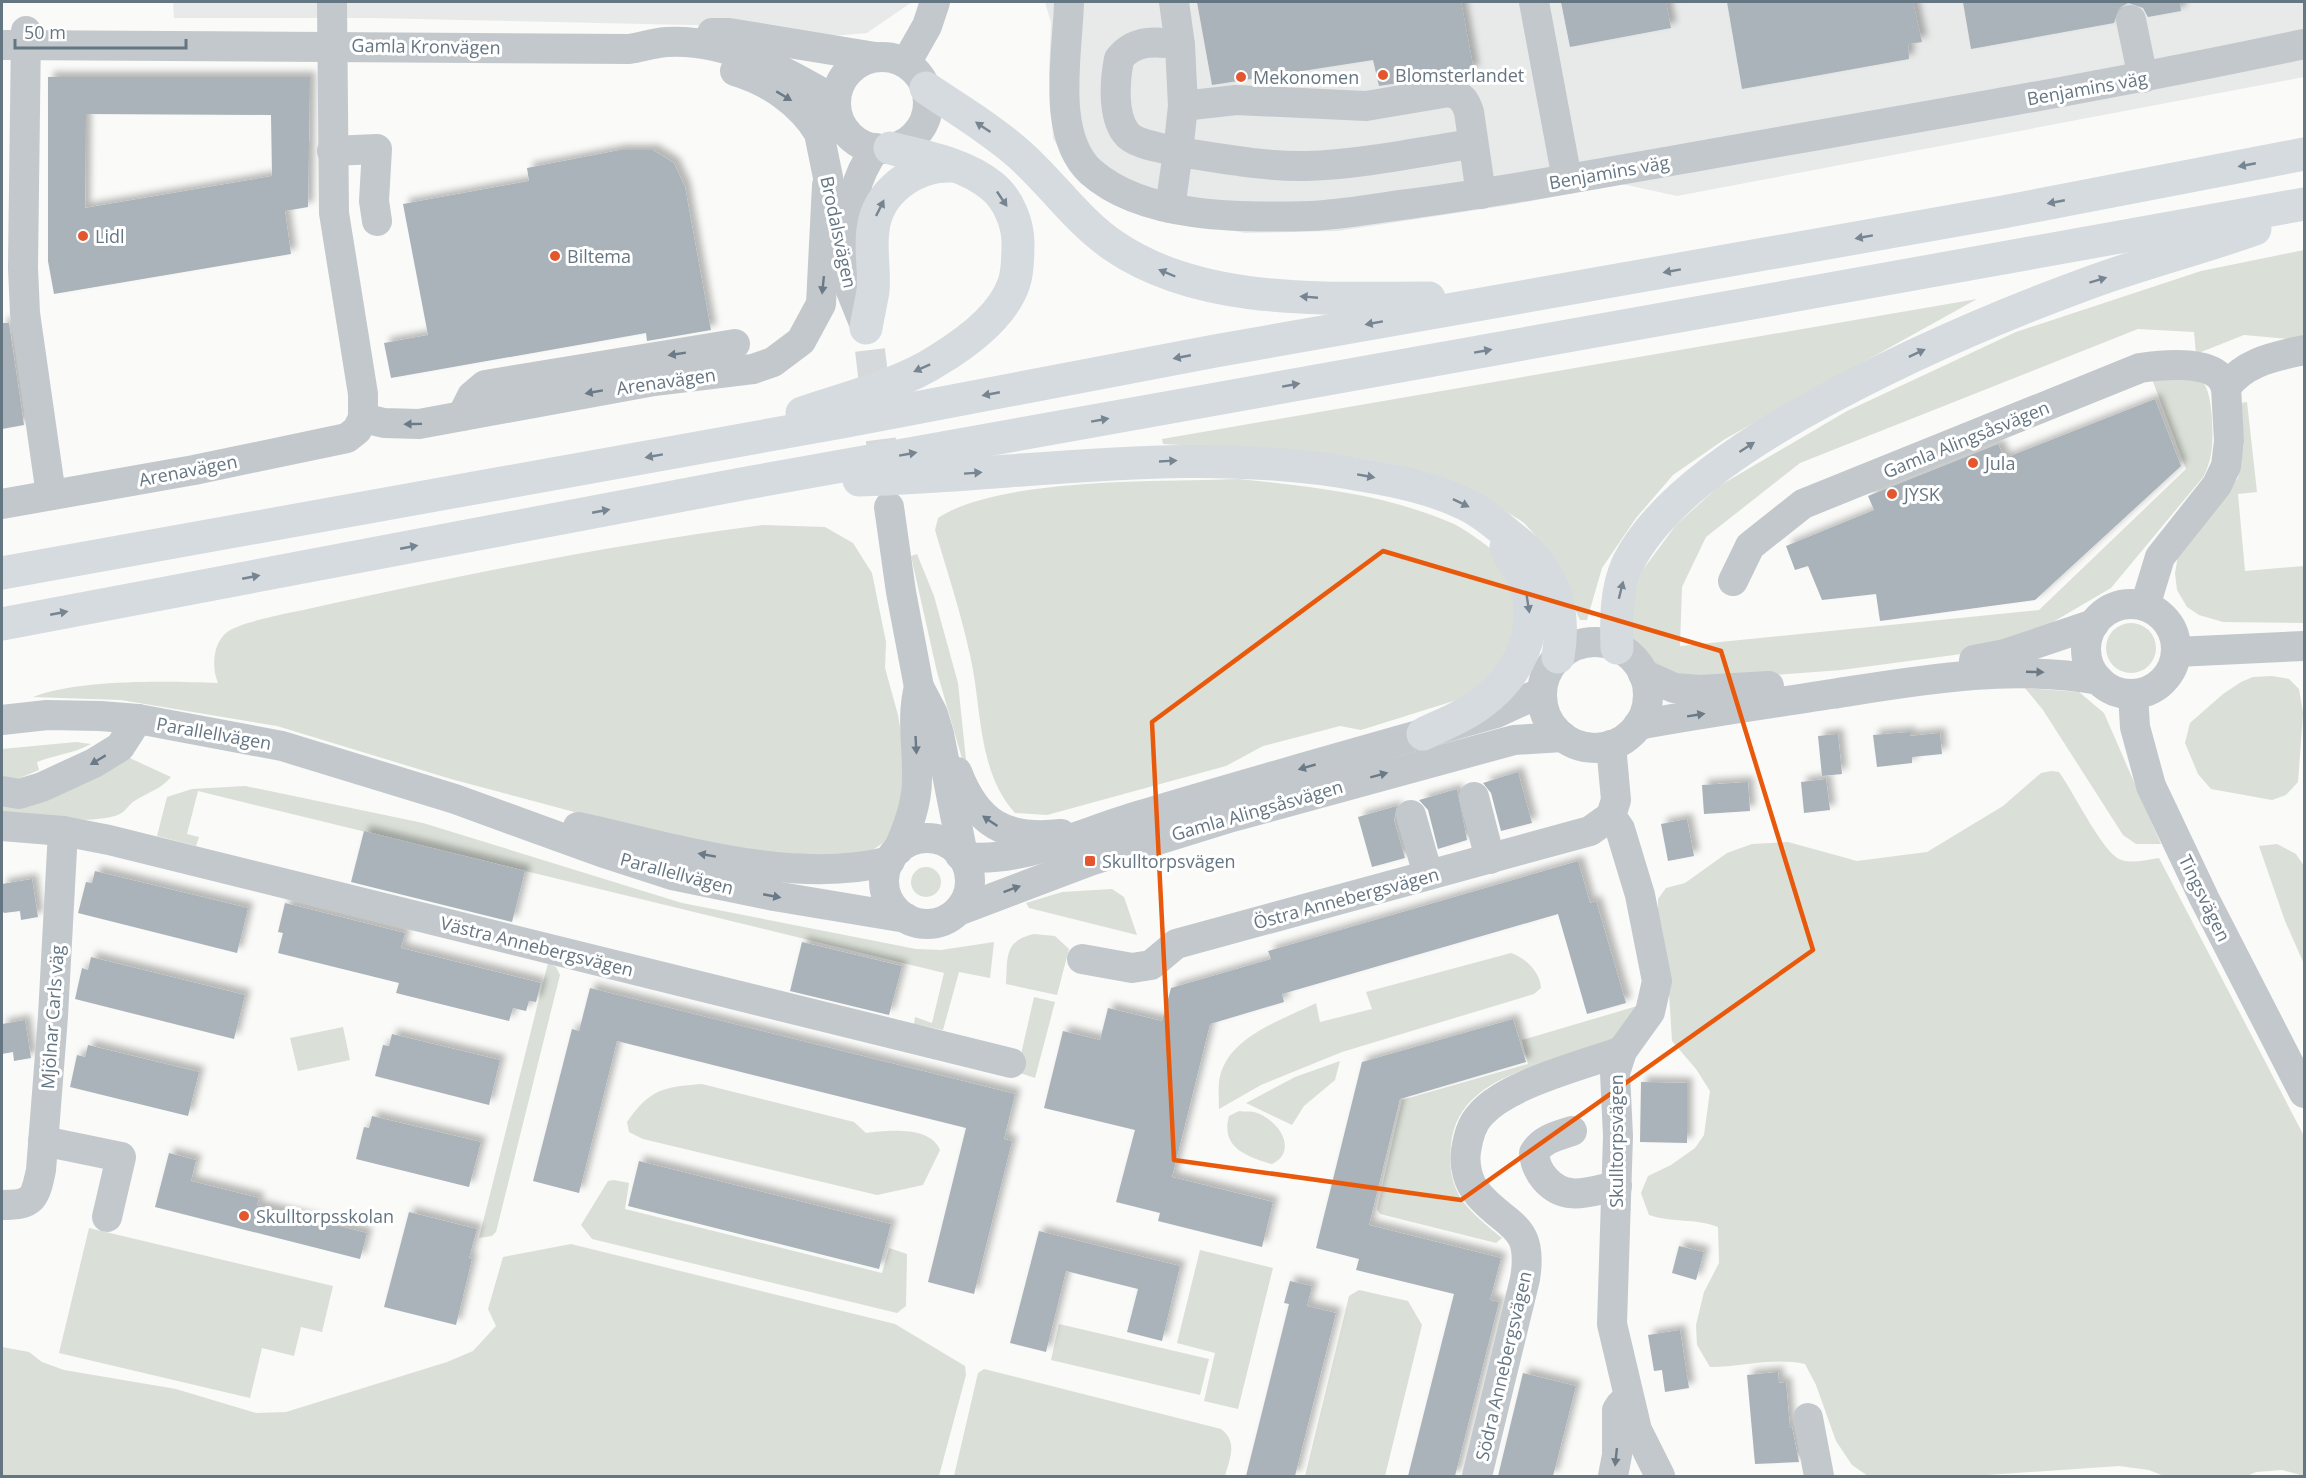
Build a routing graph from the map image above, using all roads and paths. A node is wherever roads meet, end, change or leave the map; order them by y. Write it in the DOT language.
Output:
graph roads {
  1 [pos="935,2"];
  2 [pos="1069,2"];
  3 [pos="1174,2"];
  4 [pos="1534,2"];
  5 [pos="2131,20"];
  6 [pos="333,25"];
  7 [pos="14,38"];
  8 [pos="2304,44"];
  9 [pos="1180,45"];
  10 [pos="629,49"];
  11 [pos="875,57"];
  12 [pos="916,76"];
  13 [pos="2143,78"];
  14 [pos="836,101"];
  15 [pos="1183,106"];
  16 [pos="819,133"];
  17 [pos="1472,144"];
  18 [pos="883,148"];
  19 [pos="332,151"];
  20 [pos="1178,152"];
  21 [pos="2304,154"];
  22 [pos="956,166"];
  23 [pos="1568,179"];
  24 [pos="827,185"];
  25 [pos="1480,195"];
  26 [pos="2304,204"];
  27 [pos="1170,208"];
  28 [pos="2304,212"];
  29 [pos="377,221"];
  30 [pos="12,270"];
  31 [pos="1515,299"];
  32 [pos="868,339"];
  33 [pos="735,344"];
  34 [pos="2304,350"];
  35 [pos="2226,387"];
  36 [pos="462,416"];
  37 [pos="363,418"];
  38 [pos="701,447"];
  39 [pos="747,483"];
  40 [pos="51,495"];
  41 [pos="2,504"];
  42 [pos="889,507"];
  43 [pos="1503,530"];
  44 [pos="2,573"];
  45 [pos="1733,581"];
  46 [pos="2145,606"];
  47 [pos="2,624"];
  48 [pos="2094,624"];
  49 [pos="2304,646"];
  50 [pos="1617,648"];
  51 [pos="2176,652"];
  52 [pos="1558,657"];
  53 [pos="1643,674"];
  54 [pos="2099,680"];
  55 [pos="919,687"];
  56 [pos="1542,692"];
  57 [pos="2133,694"];
  58 [pos="138,719"];
  59 [pos="2,720"];
  60 [pos="1638,725"];
  61 [pos="939,734"];
  62 [pos="1423,734"];
  63 [pos="1563,737"];
  64 [pos="1611,745"];
  65 [pos="2,791"];
  66 [pos="1474,797"];
  67 [pos="455,799"];
  68 [pos="1411,815"];
  69 [pos="1611,816"];
  70 [pos="2,826"];
  71 [pos="1108,826"];
  72 [pos="63,831"];
  73 [pos="894,855"];
  74 [pos="962,856"];
  75 [pos="1490,859"];
  76 [pos="1428,875"];
  77 [pos="958,911"];
  78 [pos="906,918"];
  79 [pos="1082,959"];
  80 [pos="1622,1051"];
  81 [pos="1011,1064"];
  82 [pos="2304,1093"];
  83 [pos="1572,1131"];
  84 [pos="43,1141"];
  85 [pos="1617,1186"];
  86 [pos="2,1205"];
  87 [pos="107,1217"];
  88 [pos="1628,1401"];
  89 [pos="1808,1418"];
  90 [pos="1477,1476"];
  91 [pos="1613,1476"];
  92 [pos="1660,1476"];
  93 [pos="1819,1476"];
  1 -- 12 [label="street"];
  2 -- 27 [label="street, Benjamins väg"];
  3 -- 9 [label="street"];
  4 -- 23 [label="street"];
  5 -- 13 [label="street"];
  6 -- 7 [label="street, Gamla Kronvägen"];
  6 -- 10 [label="street, Gamla Kronvägen"];
  6 -- 11 [label="street, Gamla Kronvägen"];
  6 -- 19 [label="street"];
  7 -- 30 [label="street"];
  8 -- 13 [label="street, Benjamins väg"];
  9 -- 15 [label="street"];
  9 -- 20 [label="street"];
  10 -- 14 [label="street, Gamla Kronvägen"];
  10 -- 16 [label="street, Brodalsvägen, one-way"];
  11 -- 12 [label="street"];
  11 -- 14 [label="street"];
  12 -- 18 [label="street"];
  31 -- 12 [label="highway, one-way"];
  13 -- 23 [label="street, Benjamins väg"];
  14 -- 16 [label="street"];
  14 -- 18 [label="street"];
  15 -- 17 [label="street"];
  15 -- 20 [label="street"];
  16 -- 24 [label="street, Brodalsvägen"];
  17 -- 20 [label="street"];
  17 -- 25 [label="street"];
  18 -- 22 [label="highway"];
  18 -- 32 [label="street, Brodalsvägen"];
  19 -- 29 [label="street"];
  19 -- 37 [label="street"];
  20 -- 27 [label="street"];
  21 -- 31 [label="highway, one-way"];
  32 -- 22 [label="highway, one-way"];
  22 -- 38 [label="highway, one-way"];
  23 -- 25 [label="street, Benjamins väg"];
  24 -- 32 [label="street, Brodalsvägen"];
  24 -- 36 [label="street, Arenavägen, one-way"];
  25 -- 27 [label="street, Benjamins väg"];
  39 -- 26 [label="highway, one-way"];
  50 -- 28 [label="highway, one-way"];
  30 -- 40 [label="street"];
  31 -- 38 [label="highway, one-way"];
  33 -- 36 [label="street, one-way"];
  34 -- 35 [label="street"];
  35 -- 45 [label="street, Gamla Alingsåsvägen"];
  35 -- 46 [label="street"];
  36 -- 37 [label="street, Arenavägen, one-way"];
  37 -- 40 [label="street, Arenavägen"];
  38 -- 44 [label="highway, one-way"];
  39 -- 43 [label="highway, one-way"];
  47 -- 39 [label="highway, one-way"];
  40 -- 41 [label="street, Arenavägen"];
  42 -- 55 [label="street"];
  43 -- 52 [label="highway"];
  43 -- 62 [label="highway, one-way"];
  46 -- 48 [label="street"];
  46 -- 51 [label="street"];
  48 -- 53 [label="street"];
  48 -- 54 [label="street"];
  49 -- 51 [label="street"];
  50 -- 52 [label="street"];
  50 -- 53 [label="street"];
  51 -- 57 [label="street"];
  52 -- 56 [label="street"];
  53 -- 60 [label="street"];
  54 -- 57 [label="street"];
  60 -- 54 [label="street, one-way"];
  55 -- 61 [label="street"];
  55 -- 73 [label="street, one-way"];
  56 -- 62 [label="street, Gamla Alingsåsvägen"];
  56 -- 63 [label="street"];
  57 -- 82 [label="street, Tingsvägen"];
  58 -- 59 [label="street, Parallellvägen"];
  58 -- 65 [label="street, one-way"];
  58 -- 67 [label="street, Parallellvägen"];
  60 -- 64 [label="street"];
  71 -- 61 [label="street, one-way"];
  61 -- 74 [label="street"];
  62 -- 71 [label="street, Gamla Alingsåsvägen, one-way"];
  63 -- 64 [label="street"];
  77 -- 63 [label="street, Gamla Alingsåsvägen, one-way"];
  64 -- 69 [label="street"];
  66 -- 75 [label="street"];
  73 -- 67 [label="street, Parallellvägen, one-way"];
  67 -- 78 [label="street, Parallellvägen, one-way"];
  68 -- 76 [label="street"];
  69 -- 75 [label="street, Östra Annebergsvägen"];
  69 -- 80 [label="street, Skulltorpsvägen"];
  70 -- 72 [label="street, Västra Annebergsvägen"];
  71 -- 74 [label="street, Gamla Alingsåsvägen"];
  72 -- 81 [label="street, Västra Annebergsvägen"];
  72 -- 84 [label="street, Mjölnar Carls väg"];
  73 -- 74 [label="street"];
  73 -- 78 [label="street"];
  74 -- 77 [label="street"];
  75 -- 76 [label="street, Östra Annebergsvägen"];
  76 -- 79 [label="street, Östra Annebergsvägen"];
  77 -- 78 [label="street"];
  80 -- 85 [label="street, Skulltorpsvägen"];
  80 -- 90 [label="street, Södra Annebergsvägen"];
  83 -- 85 [label="street"];
  84 -- 86 [label="street, Mjölnar Carls väg"];
  84 -- 87 [label="street"];
  85 -- 88 [label="street, Skulltorpsvägen"];
  88 -- 91 [label="street, one-way"];
  88 -- 92 [label="street, Skulltorpsvägen"];
  89 -- 93 [label="street"];
}
